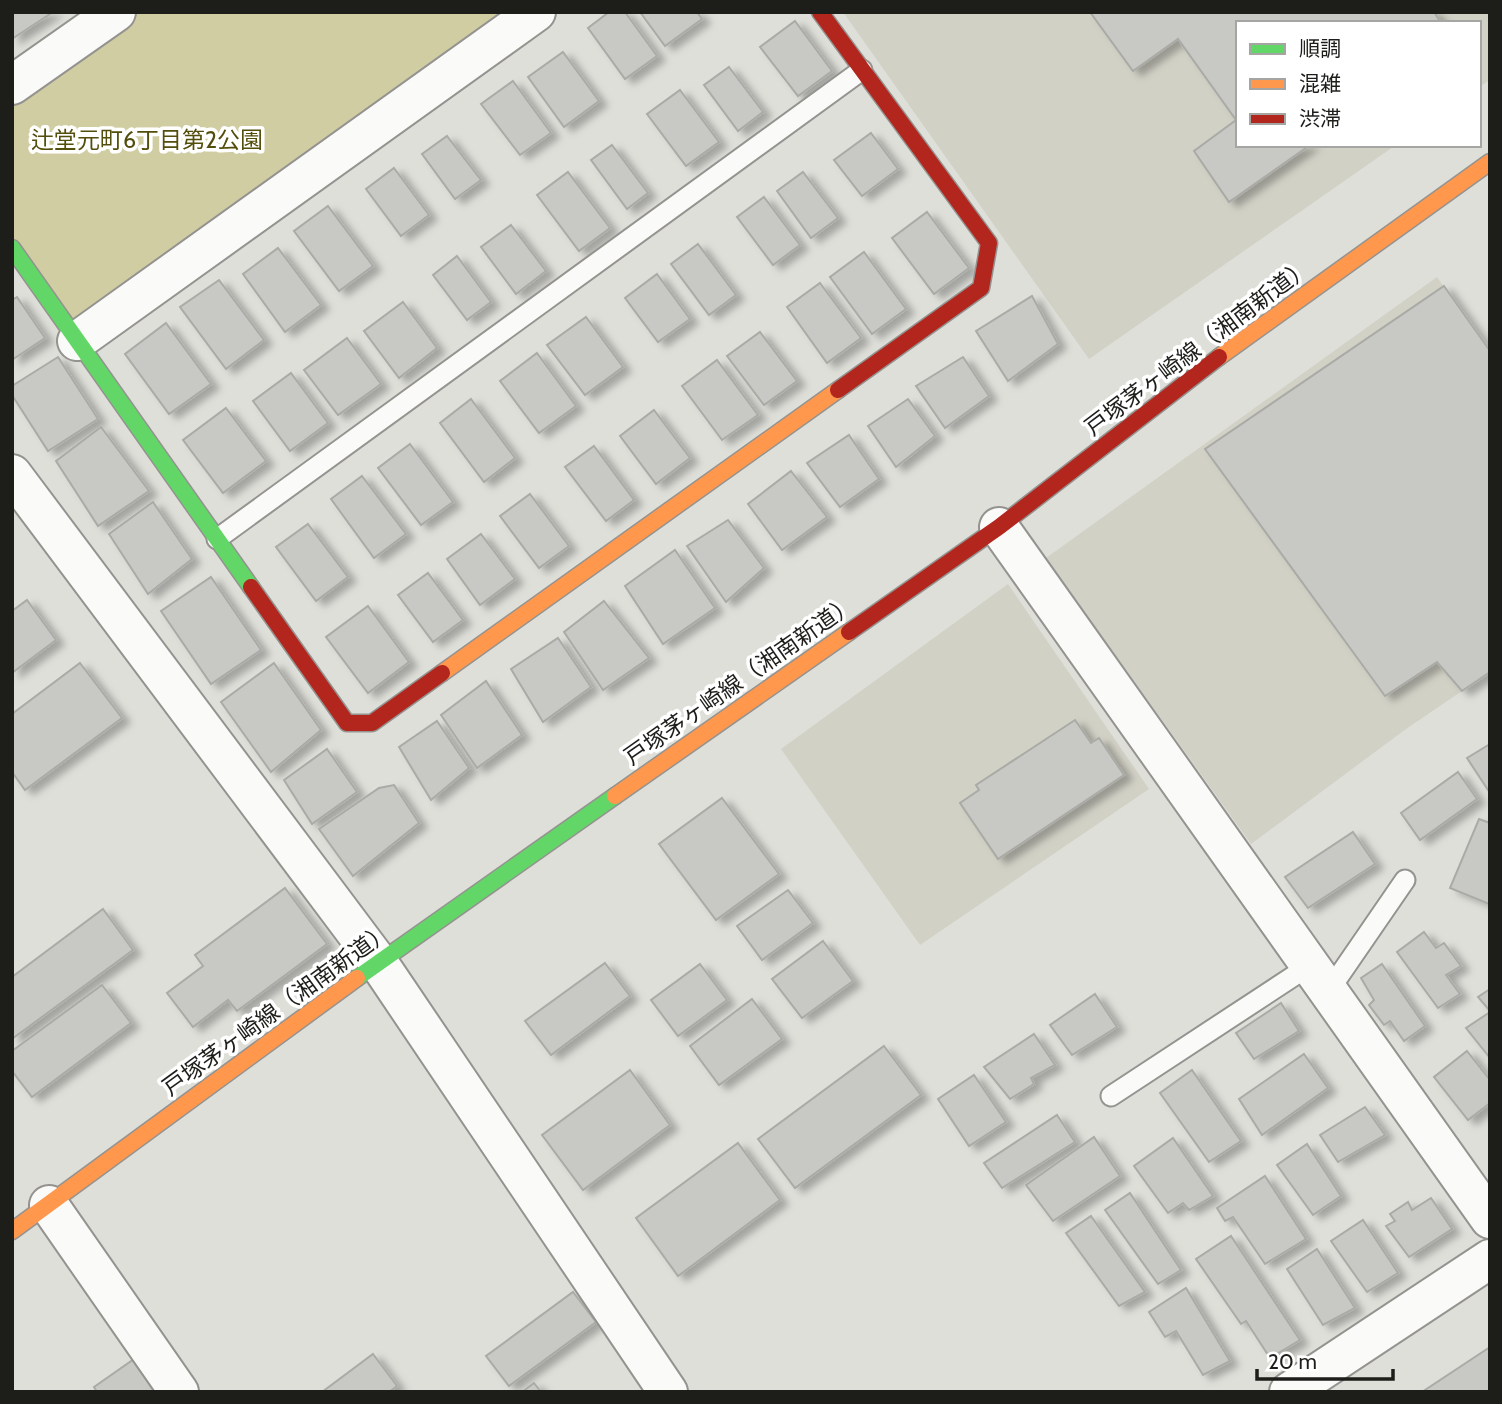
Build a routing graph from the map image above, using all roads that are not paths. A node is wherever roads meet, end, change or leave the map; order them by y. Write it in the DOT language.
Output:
graph roads {
  1 [pos="116,12"];
  2 [pos="536,12"];
  3 [pos="820,12"];
  4 [pos="862,70"];
  5 [pos="12,85"];
  6 [pos="1490,162"];
  7 [pos="12,248"];
  8 [pos="77,341"];
  9 [pos="12,474"];
  10 [pos="24,517"];
  11 [pos="999,527"];
  12 [pos="217,539"];
  13 [pos="1405,880"];
  14 [pos="378,962"];
  15 [pos="1319,979"];
  16 [pos="1111,1096"];
  17 [pos="50,1205"];
  18 [pos="1490,1219"];
  19 [pos="12,1231"];
  20 [pos="1490,1259"];
  21 [pos="179,1392"];
  22 [pos="668,1392"];
  23 [pos="1289,1392"];
  1 -- 5 [label="street"];
  2 -- 8 [label="street"];
  3 -- 4 [label="main road"];
  4 -- 12 [label="lane"];
  4 -- 12 [label="main road"];
  6 -- 11 [label="main road, 戸塚茅ヶ崎線（湘南新道）"];
  7 -- 8 [label="main road"];
  8 -- 12 [label="main road"];
  9 -- 10 [label="street"];
  10 -- 14 [label="street"];
  11 -- 14 [label="main road, 戸塚茅ヶ崎線（湘南新道）"];
  11 -- 15 [label="street"];
  13 -- 15 [label="lane"];
  14 -- 17 [label="main road, 戸塚茅ヶ崎線（湘南新道）"];
  14 -- 22 [label="street"];
  15 -- 16 [label="lane"];
  15 -- 18 [label="street"];
  17 -- 19 [label="main road, 戸塚茅ヶ崎線（湘南新道）"];
  17 -- 21 [label="street"];
  20 -- 23 [label="street"];
}
